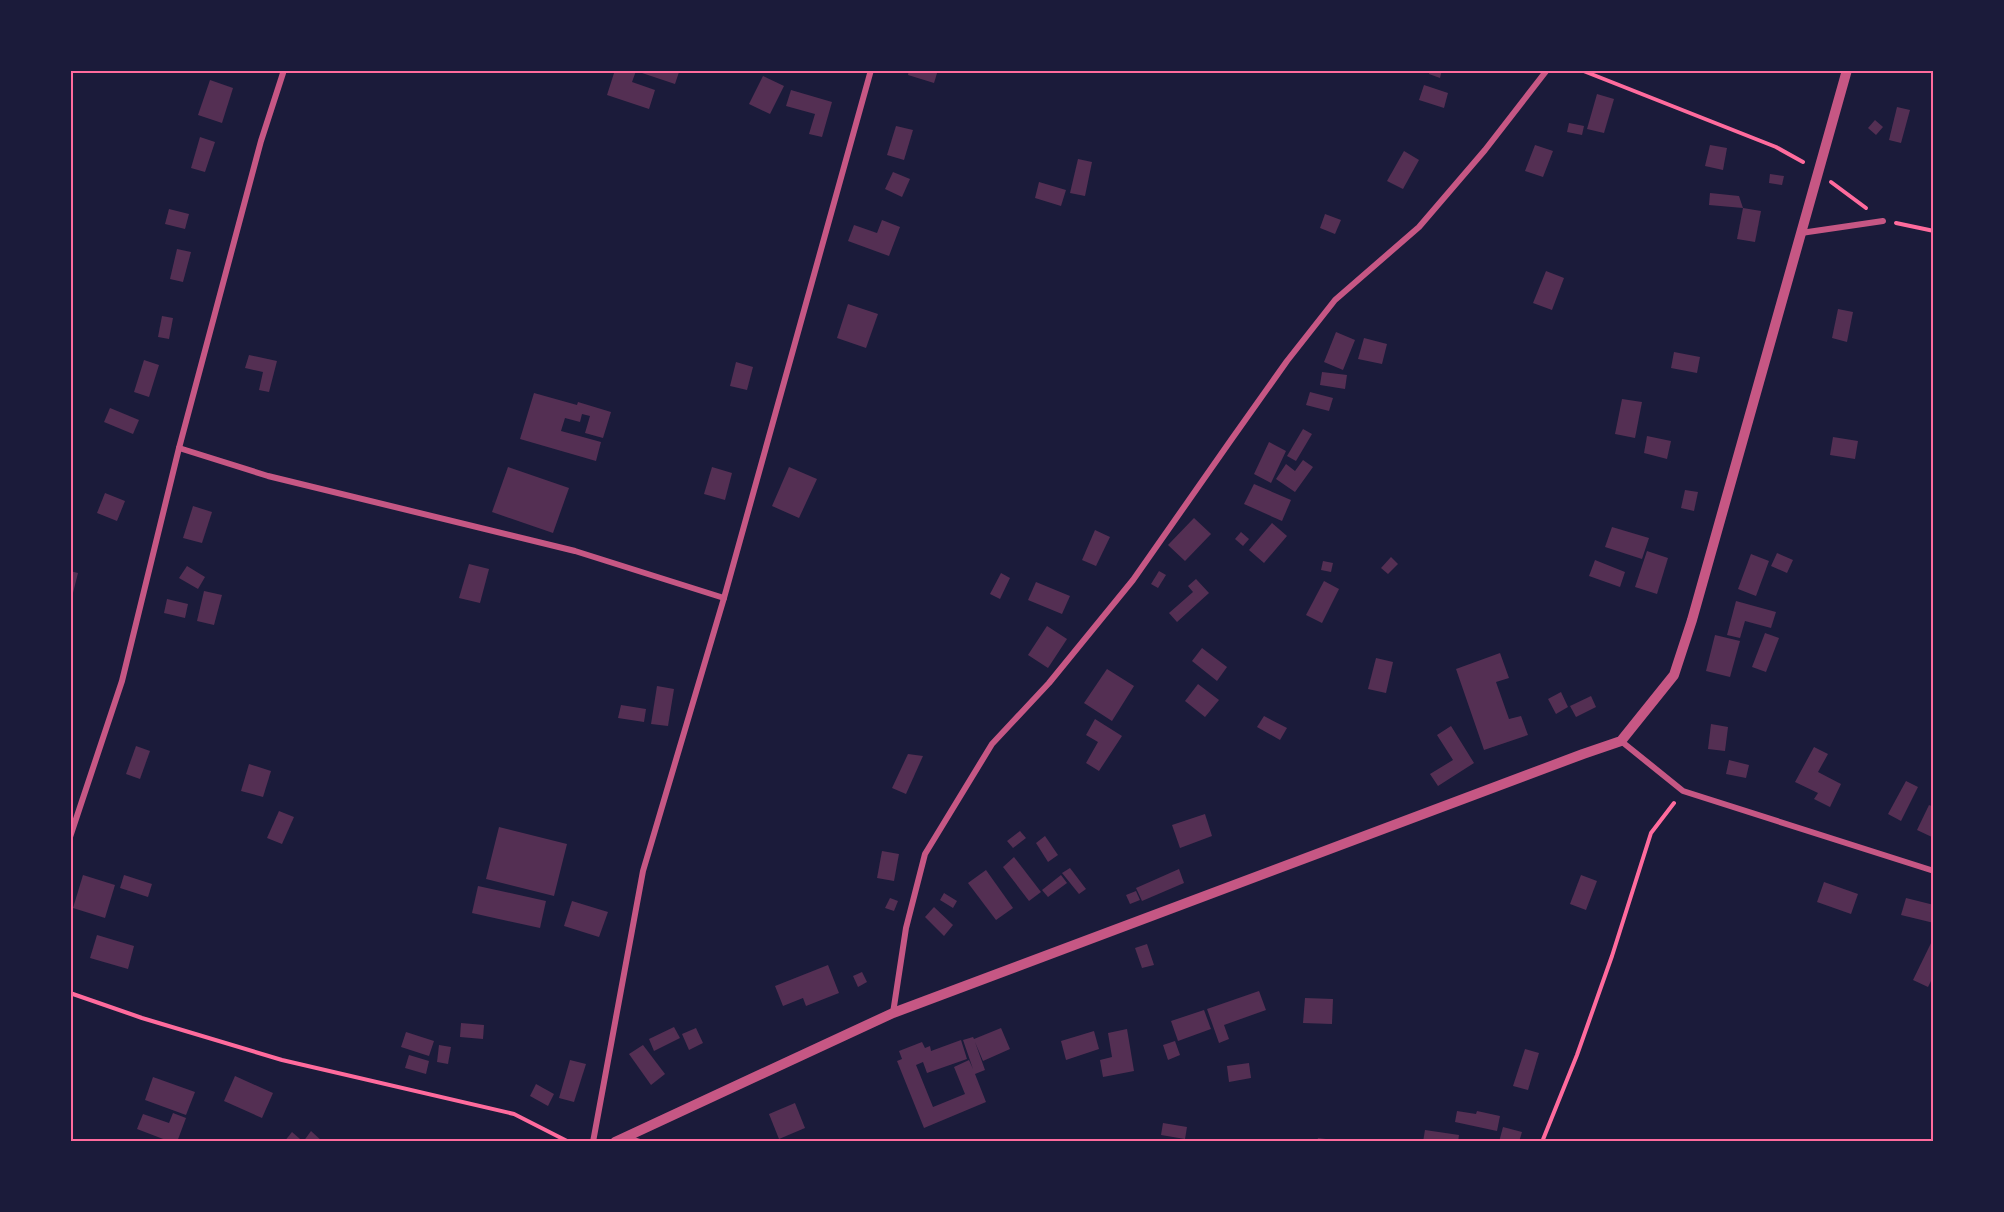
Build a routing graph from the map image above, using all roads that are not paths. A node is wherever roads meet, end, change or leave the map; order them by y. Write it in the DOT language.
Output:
graph roads {
  1 [pos="284,70"];
  2 [pos="871,70"];
  3 [pos="1546,70"];
  4 [pos="1847,70"];
  5 [pos="1883,221"];
  6 [pos="1801,233"];
  7 [pos="178,447"];
  8 [pos="724,598"];
  9 [pos="1621,741"];
  10 [pos="70,837"];
  11 [pos="1934,871"];
  12 [pos="893,1013"];
  13 [pos="620,1139"];
  14 [pos="593,1142"];
  15 [pos="640,1142"];
  1 -- 7 [label="street"];
  2 -- 8 [label="street"];
  3 -- 12 [label="street"];
  4 -- 6 [label="street"];
  5 -- 6 [label="street"];
  6 -- 9 [label="street"];
  7 -- 8 [label="street"];
  7 -- 10 [label="street"];
  8 -- 14 [label="street"];
  9 -- 11 [label="street"];
  9 -- 12 [label="street"];
  12 -- 13 [label="street"];
  13 -- 15 [label="street"];
}
